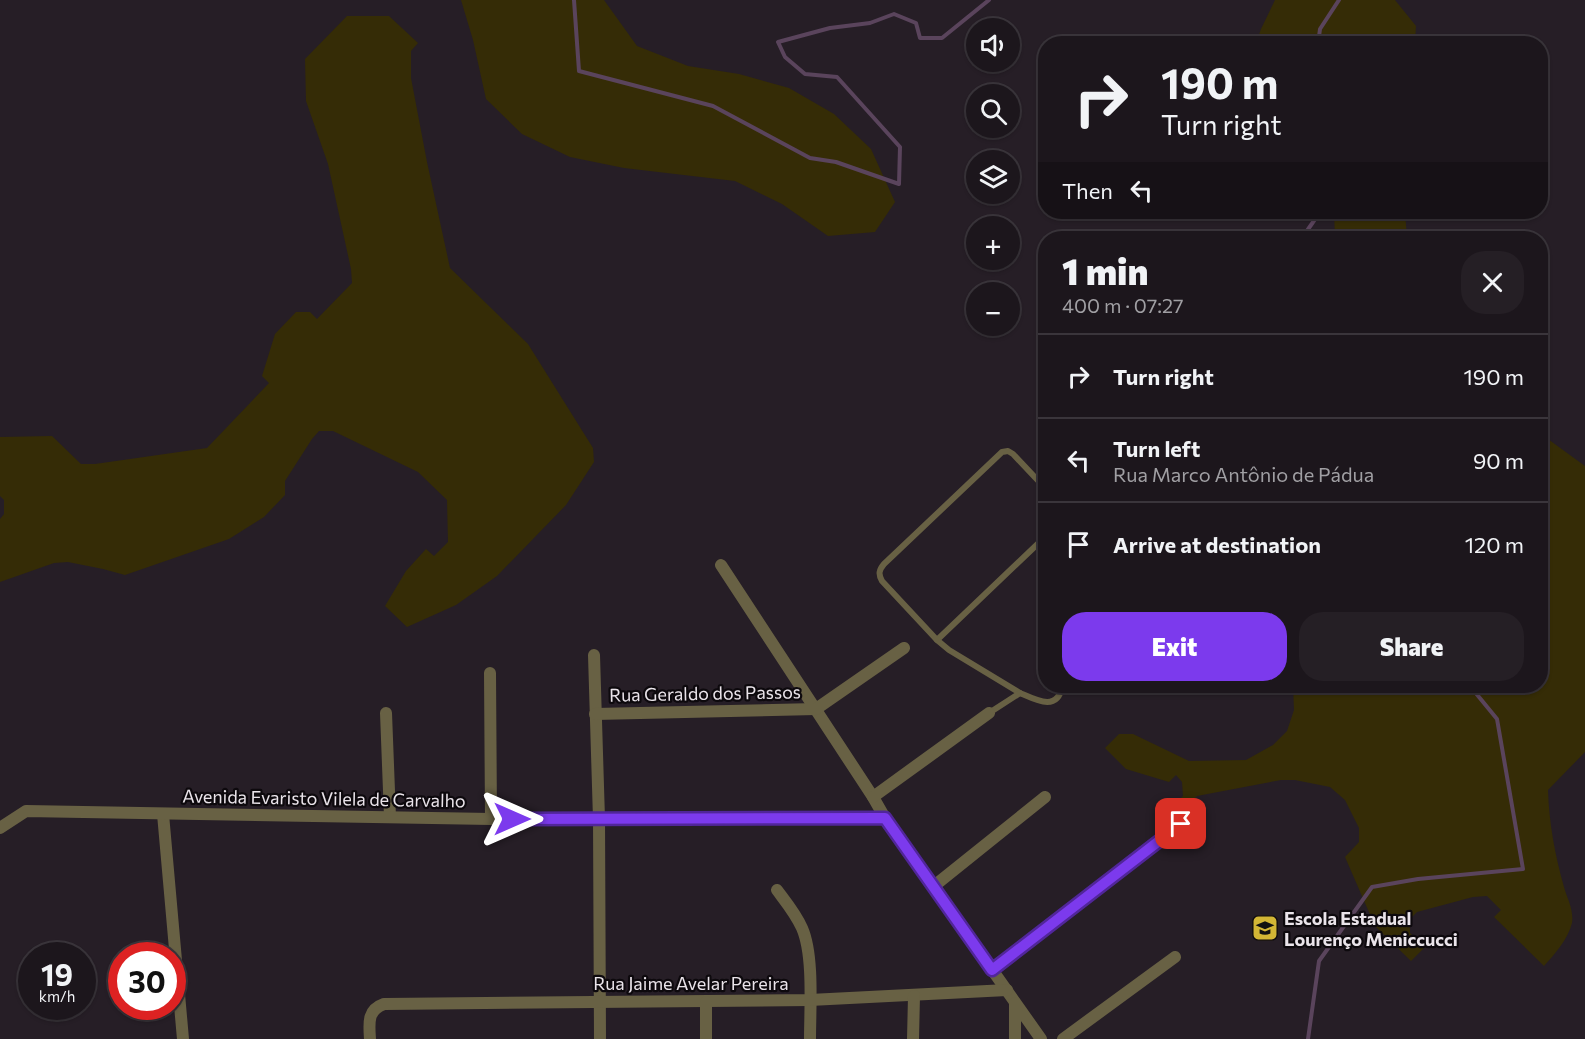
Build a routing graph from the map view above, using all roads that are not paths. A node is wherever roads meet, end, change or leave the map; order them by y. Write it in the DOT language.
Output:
graph roads {
  1 [pos="1038,480"];
  2 [pos="1038,544"];
  3 [pos="721,565"];
  4 [pos="937,640"];
  5 [pos="904,648"];
  6 [pos="594,655"];
  7 [pos="490,673"];
  8 [pos="1020,693"];
  9 [pos="1061,693"];
  10 [pos="816,709"];
  11 [pos="386,712"];
  12 [pos="990,713"];
  13 [pos="595,714"];
  14 [pos="873,797"];
  15 [pos="1045,797"];
  16 [pos="1200,810"];
  17 [pos="163,814"];
  18 [pos="390,817"];
  19 [pos="885,818"];
  20 [pos="491,819"];
  21 [pos="599,819"];
  22 [pos="0,828"];
  23 [pos="934,886"];
  24 [pos="777,890"];
  25 [pos="1175,957"];
  26 [pos="992,970"];
  27 [pos="1007,990"];
  28 [pos="914,996"];
  29 [pos="810,1000"];
  30 [pos="600,1001"];
  31 [pos="706,1002"];
  32 [pos="1015,1003"];
  33 [pos="183,1039"];
  34 [pos="370,1039"];
  35 [pos="600,1039"];
  36 [pos="706,1039"];
  37 [pos="810,1039"];
  38 [pos="914,1039"];
  39 [pos="1015,1039"];
  40 [pos="1041,1039"];
  41 [pos="1063,1039"];
  1 -- 4 [label="lane"];
  2 -- 4 [label="lane"];
  3 -- 10 [label="street"];
  4 -- 8 [label="lane"];
  5 -- 10 [label="street, Rua Geraldo dos Passos"];
  6 -- 13 [label="street"];
  7 -- 20 [label="street"];
  8 -- 9 [label="lane"];
  8 -- 12 [label="lane"];
  10 -- 13 [label="street, Rua Geraldo dos Passos"];
  10 -- 14 [label="street"];
  11 -- 18 [label="street"];
  12 -- 14 [label="street"];
  13 -- 21 [label="street"];
  14 -- 19 [label="street"];
  15 -- 23 [label="street"];
  16 -- 26 [label="street"];
  17 -- 18 [label="street, Avenida Evaristo Vilela de Carvalho"];
  17 -- 22 [label="street, Avenida Evaristo Vilela de Carvalho"];
  17 -- 33 [label="street"];
  18 -- 20 [label="street, Avenida Evaristo Vilela de Carvalho"];
  19 -- 21 [label="street, Avenida Evaristo Vilela de Carvalho"];
  19 -- 23 [label="street"];
  20 -- 21 [label="street, Avenida Evaristo Vilela de Carvalho"];
  21 -- 30 [label="street"];
  23 -- 26 [label="street"];
  24 -- 29 [label="street"];
  25 -- 41 [label="street"];
  26 -- 27 [label="street"];
  27 -- 28 [label="street, Rua Jaime Avelar Pereira"];
  27 -- 32 [label="street"];
  28 -- 29 [label="street, Rua Jaime Avelar Pereira"];
  28 -- 38 [label="street"];
  29 -- 31 [label="street, Rua Jaime Avelar Pereira"];
  29 -- 37 [label="street"];
  30 -- 31 [label="street, Rua Jaime Avelar Pereira"];
  30 -- 34 [label="street, Rua Jaime Avelar Pereira"];
  30 -- 35 [label="street"];
  31 -- 36 [label="street"];
  32 -- 39 [label="street"];
  32 -- 40 [label="street"];
}
